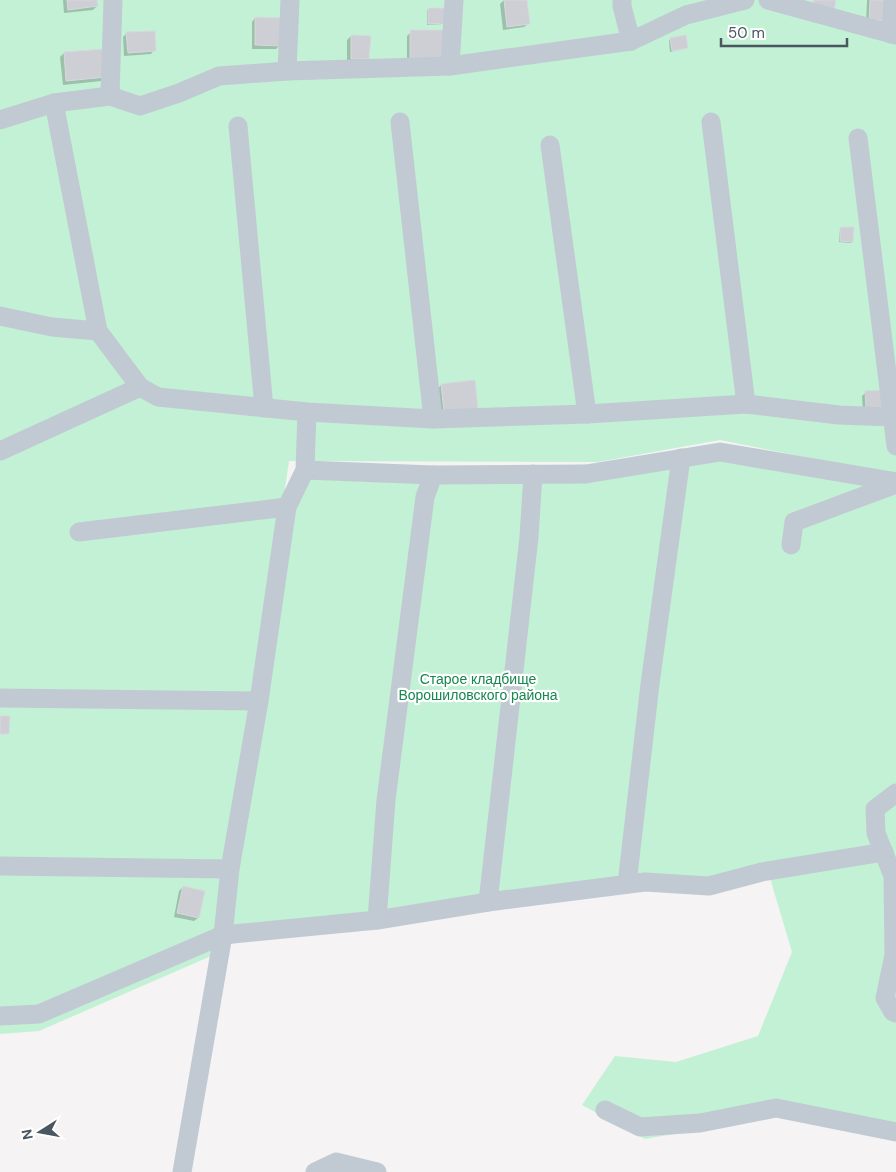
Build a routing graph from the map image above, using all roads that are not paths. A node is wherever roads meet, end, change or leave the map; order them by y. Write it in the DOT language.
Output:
graph roads {
  1 [pos="113,0"];
  2 [pos="290,0"];
  3 [pos="454,0"];
  4 [pos="622,0"];
  5 [pos="745,0"];
  6 [pos="768,0"];
  7 [pos="893,0"];
  8 [pos="894,34"];
  9 [pos="631,41"];
  10 [pos="450,66"];
  11 [pos="287,72"];
  12 [pos="110,96"];
  13 [pos="54,103"];
  14 [pos="0,120"];
  15 [pos="400,122"];
  16 [pos="711,122"];
  17 [pos="238,126"];
  18 [pos="858,138"];
  19 [pos="550,145"];
  20 [pos="0,316"];
  21 [pos="98,331"];
  22 [pos="140,387"];
  23 [pos="746,404"];
  24 [pos="264,408"];
  25 [pos="307,412"];
  26 [pos="587,414"];
  27 [pos="892,417"];
  28 [pos="433,419"];
  29 [pos="896,446"];
  30 [pos="0,450"];
  31 [pos="680,458"];
  32 [pos="305,470"];
  33 [pos="533,474"];
  34 [pos="434,475"];
  35 [pos="896,483"];
  36 [pos="287,507"];
  37 [pos="79,532"];
  38 [pos="791,545"];
  39 [pos="0,698"];
  40 [pos="259,701"];
  41 [pos="896,793"];
  42 [pos="884,852"];
  43 [pos="0,866"];
  44 [pos="230,869"];
  45 [pos="627,884"];
  46 [pos="488,902"];
  47 [pos="377,920"];
  48 [pos="223,935"];
  49 [pos="896,1013"];
  50 [pos="0,1016"];
  51 [pos="605,1110"];
  52 [pos="896,1132"];
  53 [pos="182,1172"];
  54 [pos="315,1172"];
  55 [pos="377,1172"];
  1 -- 12 [label="lane"];
  2 -- 11 [label="lane"];
  3 -- 10 [label="lane"];
  4 -- 9 [label="lane"];
  5 -- 9 [label="lane"];
  6 -- 8 [label="lane"];
  7 -- 8 [label="lane"];
  9 -- 10 [label="lane"];
  10 -- 11 [label="lane"];
  11 -- 12 [label="lane"];
  12 -- 13 [label="lane"];
  13 -- 14 [label="lane"];
  13 -- 21 [label="lane"];
  15 -- 28 [label="lane"];
  16 -- 23 [label="lane"];
  17 -- 24 [label="lane"];
  18 -- 27 [label="lane"];
  19 -- 26 [label="lane"];
  20 -- 21 [label="lane"];
  21 -- 22 [label="lane"];
  22 -- 24 [label="lane"];
  22 -- 30 [label="lane"];
  23 -- 26 [label="lane"];
  23 -- 27 [label="lane"];
  24 -- 25 [label="lane"];
  25 -- 28 [label="lane"];
  25 -- 32 [label="lane"];
  26 -- 28 [label="lane"];
  27 -- 29 [label="lane"];
  31 -- 33 [label="lane"];
  31 -- 35 [label="lane"];
  31 -- 45 [label="lane"];
  32 -- 34 [label="lane"];
  32 -- 36 [label="lane"];
  33 -- 34 [label="lane"];
  33 -- 46 [label="lane"];
  34 -- 47 [label="lane"];
  35 -- 38 [label="lane"];
  36 -- 37 [label="lane"];
  36 -- 40 [label="lane"];
  39 -- 40 [label="lane"];
  40 -- 44 [label="lane"];
  41 -- 42 [label="lane"];
  42 -- 45 [label="lane"];
  42 -- 49 [label="lane"];
  43 -- 44 [label="lane"];
  44 -- 48 [label="lane"];
  45 -- 46 [label="lane"];
  46 -- 47 [label="lane"];
  47 -- 48 [label="lane"];
  48 -- 50 [label="lane"];
  48 -- 53 [label="lane"];
  51 -- 52 [label="lane"];
  54 -- 55 [label="lane"];
}
